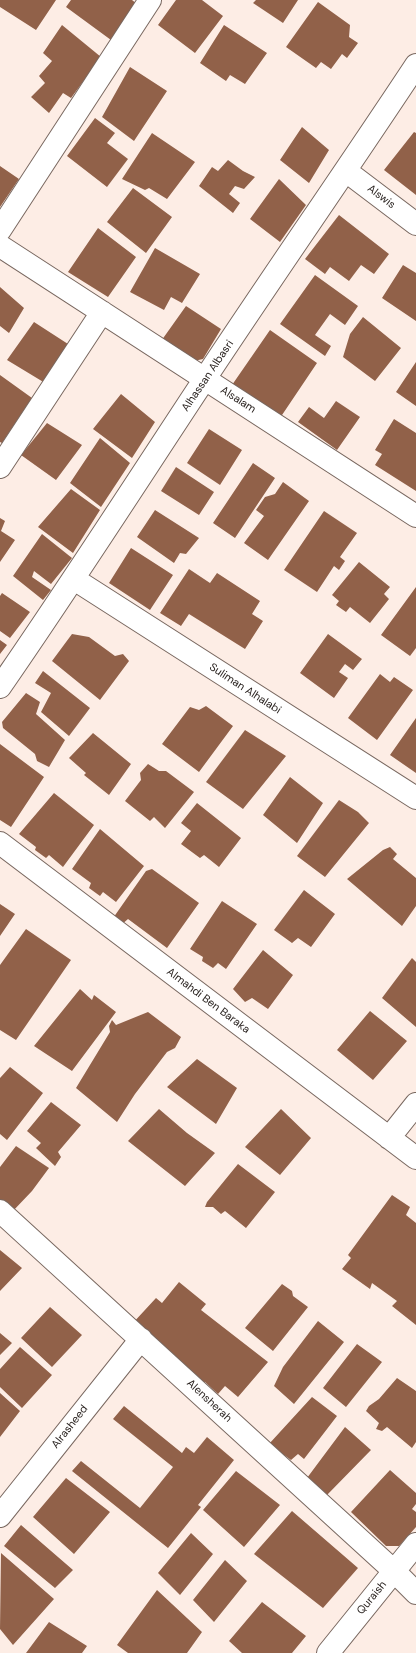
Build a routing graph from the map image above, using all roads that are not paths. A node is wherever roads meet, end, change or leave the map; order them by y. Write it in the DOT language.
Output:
graph roads {
  1 [pos="150,0"];
  2 [pos="416,65"];
  3 [pos="346,171"];
  4 [pos="416,224"];
  5 [pos="0,230"];
  6 [pos="0,246"];
  7 [pos="102,312"];
  8 [pos="205,378"];
  9 [pos="0,467"];
  10 [pos="416,516"];
  11 [pos="74,580"];
  12 [pos="0,687"];
  13 [pos="416,798"];
  14 [pos="0,843"];
  15 [pos="416,1104"];
  16 [pos="389,1138"];
  17 [pos="416,1158"];
  18 [pos="0,1211"];
  19 [pos="141,1338"];
  20 [pos="0,1516"];
  21 [pos="416,1544"];
  22 [pos="394,1571"];
  23 [pos="416,1593"];
  24 [pos="328,1653"];
  1 -- 5 [label="street"];
  2 -- 3 [label="street, Alhassan Albasri"];
  3 -- 4 [label="street, Alswis"];
  3 -- 8 [label="street, Alhassan Albasri"];
  6 -- 7 [label="street, Alsalam"];
  7 -- 8 [label="street, Alsalam"];
  7 -- 9 [label="street"];
  8 -- 10 [label="street, Alsalam"];
  8 -- 11 [label="street, Alhassan Albasri"];
  11 -- 12 [label="street, Alhassan Albasri"];
  11 -- 13 [label="street, Suliman Alhalabi"];
  14 -- 16 [label="street, Almahdi Ben Baraka"];
  15 -- 16 [label="street"];
  16 -- 17 [label="street, Almahdi Ben Baraka"];
  18 -- 19 [label="street, Alensherah"];
  19 -- 20 [label="street, Alrasheed"];
  19 -- 22 [label="street, Alensherah"];
  21 -- 22 [label="street, Quraish"];
  22 -- 23 [label="street, Alensherah"];
  22 -- 24 [label="street, Quraish"];
}
